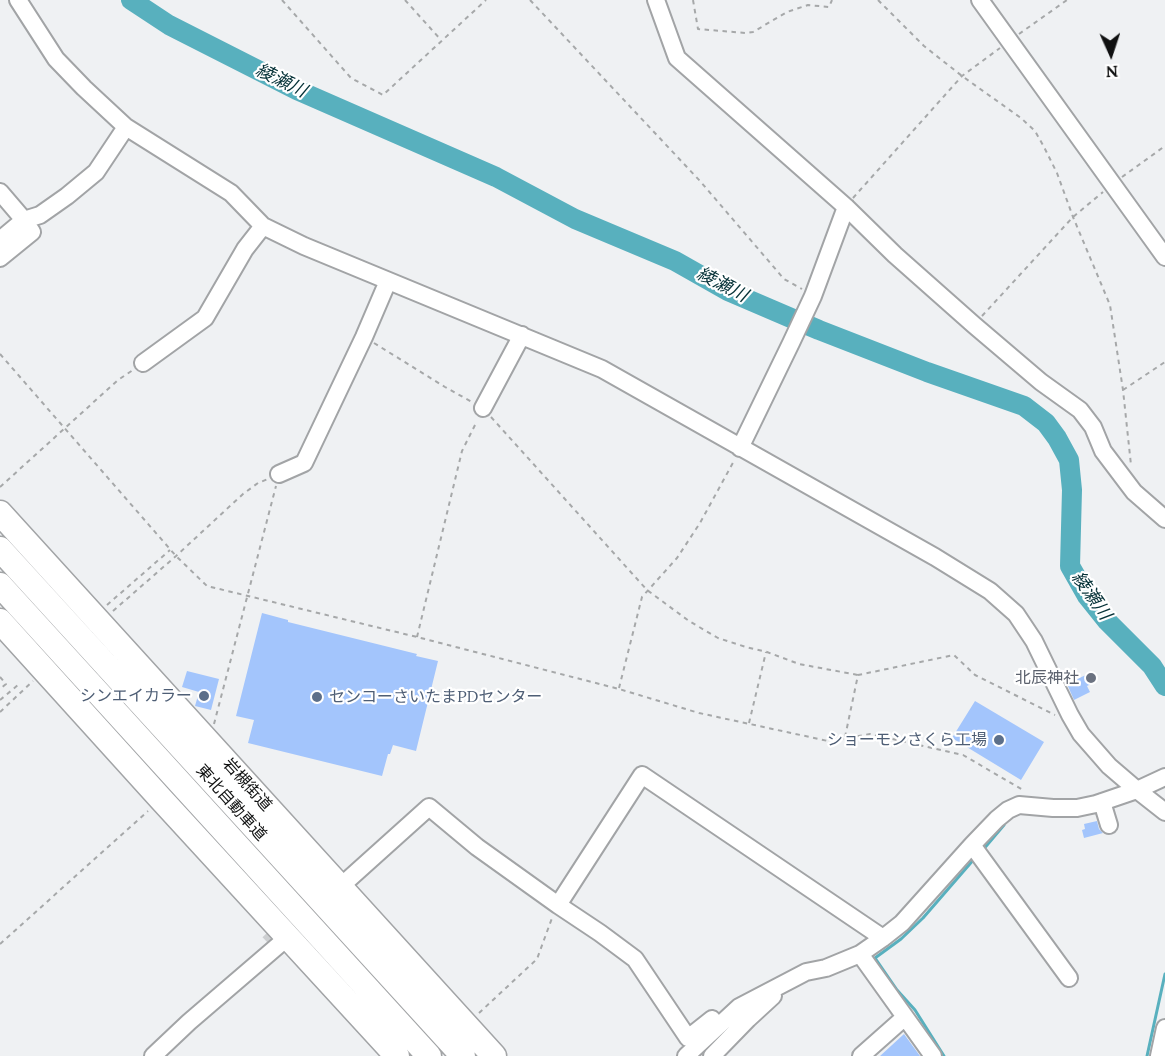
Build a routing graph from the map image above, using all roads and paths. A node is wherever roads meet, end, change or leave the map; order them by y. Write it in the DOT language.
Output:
graph roads {
  1 [pos="18,0"];
  2 [pos="282,0"];
  3 [pos="405,0"];
  4 [pos="486,0"];
  5 [pos="530,0"];
  6 [pos="656,0"];
  7 [pos="693,0"];
  8 [pos="832,0"];
  9 [pos="878,0"];
  10 [pos="980,0"];
  11 [pos="1067,0"];
  12 [pos="441,40"];
  13 [pos="1010,41"];
  14 [pos="962,76"];
  15 [pos="126,127"];
  16 [pos="1165,146"];
  17 [pos="1113,183"];
  18 [pos="0,192"];
  19 [pos="846,207"];
  20 [pos="32,217"];
  21 [pos="1073,217"];
  22 [pos="263,226"];
  23 [pos="0,240"];
  24 [pos="1165,257"];
  25 [pos="0,258"];
  26 [pos="388,281"];
  27 [pos="813,296"];
  28 [pos="974,325"];
  29 [pos="522,335"];
  30 [pos="364,337"];
  31 [pos="0,354"];
  32 [pos="1165,362"];
  33 [pos="143,363"];
  34 [pos="1123,390"];
  35 [pos="483,408"];
  36 [pos="64,427"];
  37 [pos="740,448"];
  38 [pos="279,474"];
  39 [pos="0,487"];
  40 [pos="1134,492"];
  41 [pos="0,513"];
  42 [pos="1165,519"];
  43 [pos="0,549"];
  44 [pos="170,549"];
  45 [pos="176,556"];
  46 [pos="0,585"];
  47 [pos="647,590"];
  48 [pos="248,597"];
  49 [pos="103,614"];
  50 [pos="0,621"];
  51 [pos="417,637"];
  52 [pos="766,652"];
  53 [pos="45,670"];
  54 [pos="858,675"];
  55 [pos="0,677"];
  56 [pos="18,685"];
  57 [pos="0,689"];
  58 [pos="619,689"];
  59 [pos="0,700"];
  60 [pos="0,712"];
  61 [pos="1070,715"];
  62 [pos="749,723"];
  63 [pos="845,738"];
  64 [pos="213,748"];
  65 [pos="1165,777"];
  66 [pos="1137,790"];
  67 [pos="162,799"];
  68 [pos="1102,802"];
  69 [pos="1019,805"];
  70 [pos="429,807"];
  71 [pos="1165,812"];
  72 [pos="1109,825"];
  73 [pos="972,845"];
  74 [pos="354,864"];
  75 [pos="340,887"];
  76 [pos="558,905"];
  77 [pos="883,938"];
  78 [pos="278,940"];
  79 [pos="0,944"];
  80 [pos="860,954"];
  81 [pos="1069,978"];
  82 [pos="792,980"];
  83 [pos="746,1004"];
  84 [pos="905,1017"];
  85 [pos="466,1025"];
  86 [pos="1165,1028"];
  87 [pos="153,1056"];
  88 [pos="397,1056"];
  89 [pos="429,1056"];
  90 [pos="463,1056"];
  91 [pos="494,1056"];
  92 [pos="686,1056"];
  93 [pos="712,1056"];
  94 [pos="861,1056"];
  95 [pos="933,1056"];
  96 [pos="1159,1056"];
  1 -- 15 [label="street"];
  2 -- 12 [label="path"];
  3 -- 12 [label="path"];
  4 -- 12 [label="path"];
  5 -- 27 [label="path"];
  6 -- 19 [label="street"];
  7 -- 8 [label="path"];
  9 -- 14 [label="path"];
  10 -- 13 [label="street"];
  11 -- 13 [label="path"];
  13 -- 14 [label="path"];
  13 -- 17 [label="street"];
  14 -- 19 [label="path"];
  14 -- 21 [label="path"];
  15 -- 20 [label="street"];
  15 -- 22 [label="street"];
  16 -- 17 [label="path"];
  17 -- 21 [label="path"];
  17 -- 24 [label="street"];
  18 -- 20 [label="street"];
  19 -- 27 [label="street"];
  19 -- 28 [label="street"];
  20 -- 23 [label="street"];
  20 -- 25 [label="street"];
  21 -- 28 [label="path"];
  21 -- 34 [label="path"];
  22 -- 26 [label="street"];
  22 -- 33 [label="street"];
  26 -- 29 [label="street"];
  26 -- 30 [label="street"];
  27 -- 37 [label="street"];
  28 -- 40 [label="street"];
  29 -- 35 [label="street"];
  29 -- 37 [label="street"];
  30 -- 35 [label="path"];
  30 -- 38 [label="street"];
  31 -- 36 [label="path"];
  32 -- 34 [label="path"];
  33 -- 36 [label="path"];
  34 -- 40 [label="path"];
  35 -- 47 [label="path"];
  35 -- 51 [label="path"];
  36 -- 39 [label="path"];
  36 -- 44 [label="path"];
  37 -- 47 [label="path"];
  37 -- 61 [label="street"];
  38 -- 45 [label="path"];
  38 -- 48 [label="path"];
  40 -- 42 [label="street"];
  41 -- 49 [label="highway, 岩槻街道"];
  43 -- 90 [label="highway, 東北自動車道"];
  44 -- 45 [label="path"];
  44 -- 49 [label="path"];
  45 -- 48 [label="path"];
  45 -- 49 [label="path"];
  46 -- 89 [label="highway, 東北自動車道"];
  47 -- 52 [label="path"];
  47 -- 58 [label="path"];
  48 -- 51 [label="path"];
  48 -- 64 [label="path"];
  49 -- 64 [label="highway, 岩槻街道"];
  50 -- 53 [label="highway"];
  51 -- 58 [label="path"];
  52 -- 54 [label="path"];
  52 -- 62 [label="path"];
  53 -- 60 [label="path"];
  53 -- 67 [label="highway"];
  54 -- 61 [label="path"];
  54 -- 63 [label="path"];
  55 -- 57 [label="path"];
  56 -- 59 [label="path"];
  58 -- 62 [label="path"];
  61 -- 66 [label="street"];
  62 -- 63 [label="path"];
  63 -- 69 [label="path"];
  64 -- 75 [label="highway, 岩槻街道"];
  65 -- 66 [label="street"];
  66 -- 68 [label="street"];
  66 -- 71 [label="street"];
  67 -- 78 [label="highway"];
  67 -- 79 [label="path"];
  68 -- 69 [label="street"];
  68 -- 72 [label="street"];
  69 -- 73 [label="street"];
  70 -- 74 [label="street"];
  70 -- 75 [label="street"];
  70 -- 76 [label="street"];
  73 -- 77 [label="street"];
  73 -- 81 [label="street"];
  75 -- 85 [label="highway, 岩槻街道"];
  76 -- 77 [label="street"];
  76 -- 83 [label="street"];
  76 -- 85 [label="path"];
  77 -- 80 [label="street"];
  78 -- 87 [label="street"];
  78 -- 88 [label="highway"];
  80 -- 82 [label="street"];
  80 -- 84 [label="street"];
  82 -- 83 [label="street"];
  82 -- 93 [label="street"];
  83 -- 92 [label="street"];
  84 -- 94 [label="street"];
  84 -- 95 [label="street"];
  85 -- 91 [label="highway, 岩槻街道"];
  86 -- 96 [label="street"];
}
